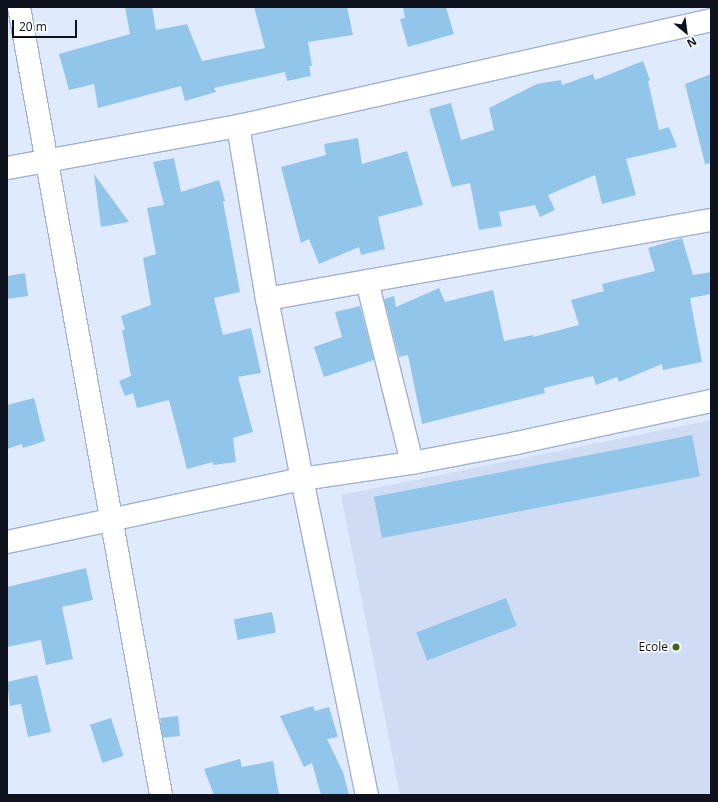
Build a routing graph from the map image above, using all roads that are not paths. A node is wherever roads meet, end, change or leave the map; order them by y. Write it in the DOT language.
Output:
graph roads {
  1 [pos="19,7"];
  2 [pos="711,20"];
  3 [pos="238,126"];
  4 [pos="45,160"];
  5 [pos="7,168"];
  6 [pos="711,220"];
  7 [pos="367,281"];
  8 [pos="267,299"];
  9 [pos="711,401"];
  10 [pos="412,463"];
  11 [pos="302,479"];
  12 [pos="111,520"];
  13 [pos="7,542"];
  14 [pos="161,795"];
  15 [pos="367,795"];
  1 -- 4 [label="street"];
  2 -- 3 [label="street"];
  3 -- 4 [label="street"];
  3 -- 8 [label="street"];
  4 -- 5 [label="street"];
  4 -- 12 [label="street"];
  6 -- 7 [label="street"];
  7 -- 8 [label="street"];
  7 -- 10 [label="street"];
  8 -- 11 [label="street"];
  9 -- 10 [label="street"];
  10 -- 11 [label="street"];
  11 -- 12 [label="street"];
  11 -- 15 [label="street"];
  12 -- 13 [label="street"];
  12 -- 14 [label="street"];
}
